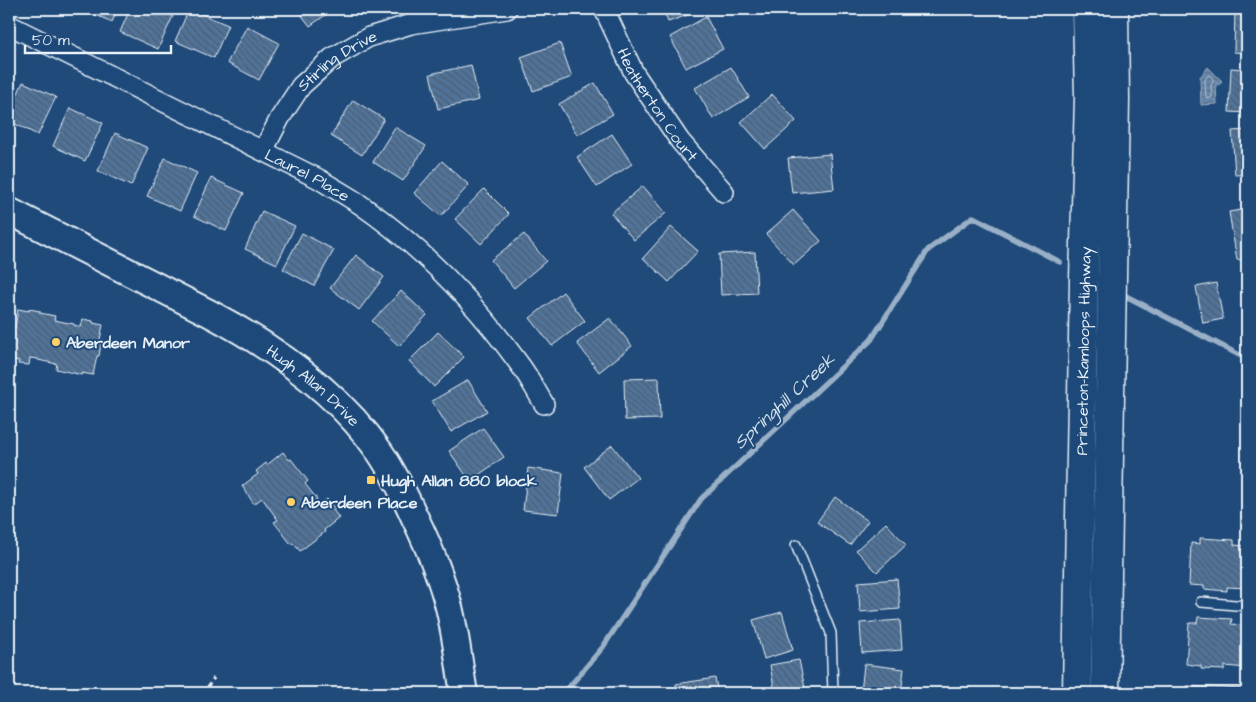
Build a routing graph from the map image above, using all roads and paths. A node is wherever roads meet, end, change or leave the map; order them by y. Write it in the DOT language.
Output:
graph roads {
  1 [pos="507,9"];
  2 [pos="604,9"];
  3 [pos="1087,9"];
  4 [pos="1114,9"];
  5 [pos="9,25"];
  6 [pos="263,151"];
  7 [pos="724,192"];
  8 [pos="9,212"];
  9 [pos="544,404"];
  10 [pos="796,545"];
  11 [pos="1201,602"];
  12 [pos="1247,606"];
  13 [pos="214,678"];
  14 [pos="203,693"];
  15 [pos="464,693"];
  16 [pos="833,693"];
  17 [pos="1077,693"];
  18 [pos="1105,693"];
  1 -- 6 [label="street, Stirling Drive"];
  2 -- 7 [label="street, Heatherton Court"];
  3 -- 17 [label="main road, Princeton-Kamloops Highway"];
  4 -- 18 [label="main road, Princeton-Kamloops Highway"];
  5 -- 6 [label="street, Laurel Place"];
  6 -- 9 [label="street, Laurel Place"];
  8 -- 15 [label="main road, Hugh Allan Drive"];
  10 -- 16 [label="lane"];
  11 -- 12 [label="lane"];
  13 -- 14 [label="path"];
}
